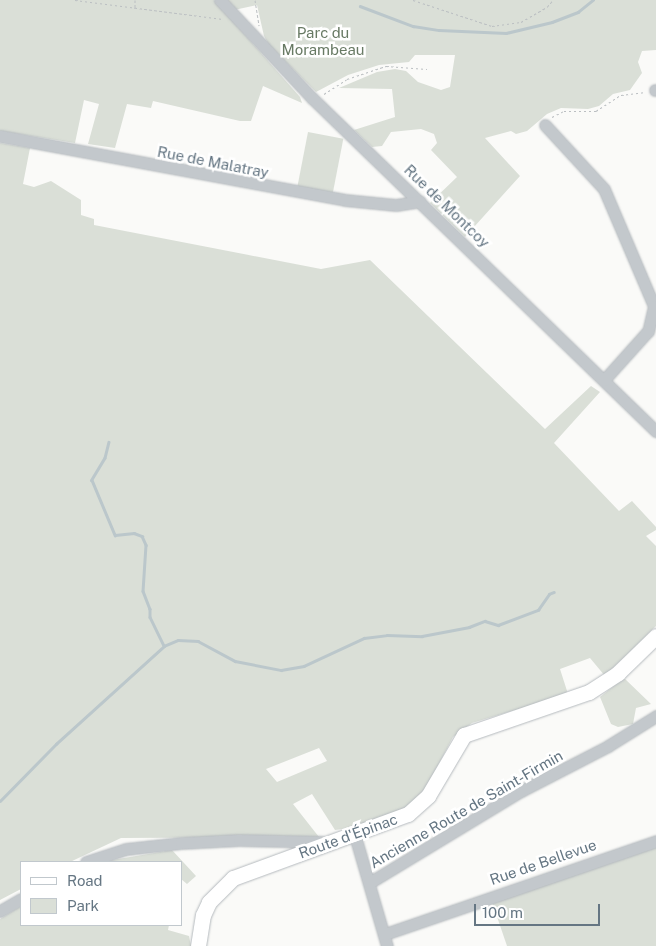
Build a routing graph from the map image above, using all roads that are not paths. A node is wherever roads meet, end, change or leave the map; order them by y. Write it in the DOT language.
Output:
graph roads {
  1 [pos="220,0"];
  2 [pos="545,125"];
  3 [pos="0,136"];
  4 [pos="420,201"];
  5 [pos="655,308"];
  6 [pos="604,380"];
  7 [pos="656,431"];
  8 [pos="656,636"];
  9 [pos="656,716"];
  10 [pos="355,836"];
  11 [pos="656,840"];
  12 [pos="337,842"];
  13 [pos="89,861"];
  14 [pos="369,882"];
  15 [pos="20,900"];
  16 [pos="0,911"];
  17 [pos="385,934"];
  18 [pos="198,946"];
  19 [pos="387,946"];
  1 -- 4 [label="street, Rue de Montcoy"];
  2 -- 5 [label="street"];
  3 -- 4 [label="street, Rue de Malatray"];
  4 -- 6 [label="street, Rue de Montcoy"];
  5 -- 6 [label="street"];
  6 -- 7 [label="street, Rue de Montcoy"];
  8 -- 10 [label="main road, Route d'Épinac"];
  9 -- 14 [label="street, Ancienne Route de Saint-Firmin"];
  10 -- 12 [label="main road, Route d'Épinac"];
  10 -- 14 [label="street"];
  11 -- 17 [label="street, Rue de Bellevue"];
  12 -- 13 [label="street"];
  12 -- 18 [label="main road, Route d'Épinac"];
  14 -- 17 [label="street"];
  15 -- 16 [label="street"];
  17 -- 19 [label="street"];
}
